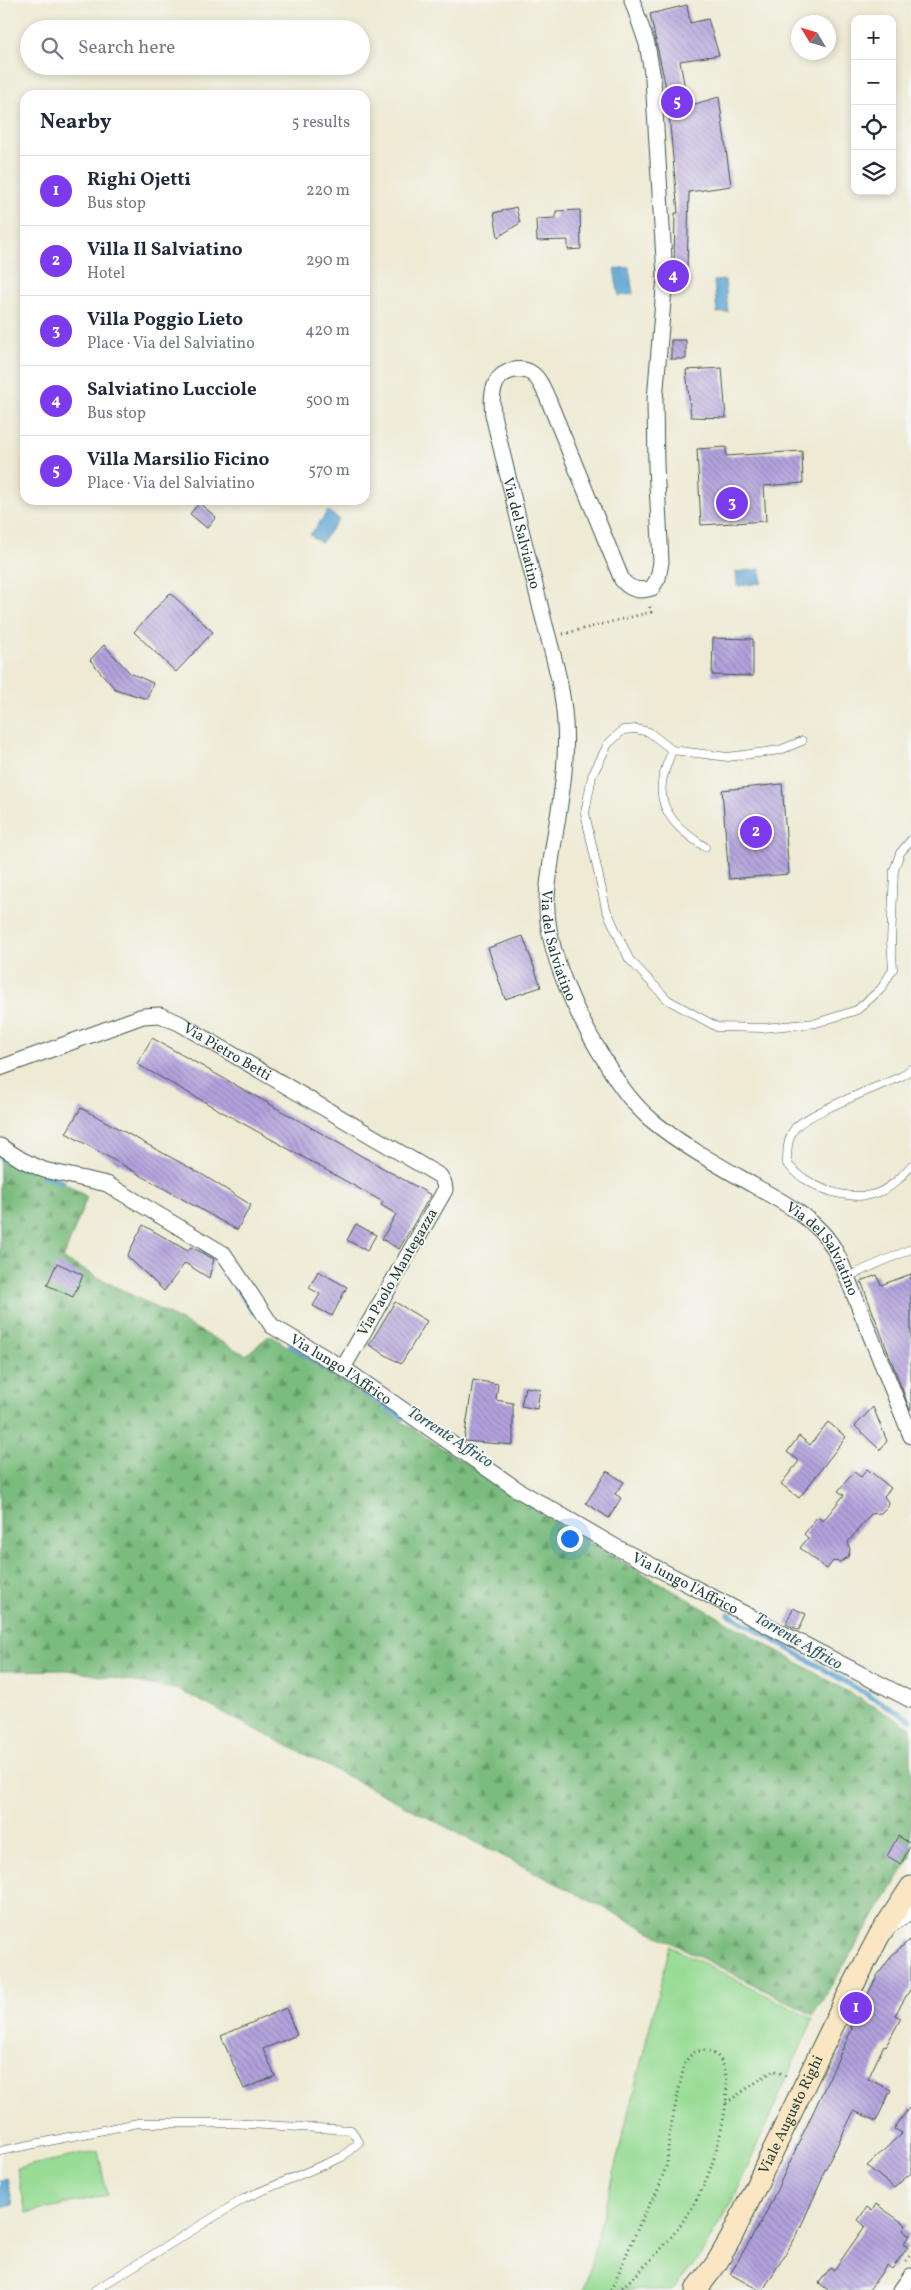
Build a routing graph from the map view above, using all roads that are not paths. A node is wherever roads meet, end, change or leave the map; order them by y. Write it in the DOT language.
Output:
graph roads {
  1 [pos="632,0"];
  2 [pos="802,741"];
  3 [pos="672,750"];
  4 [pos="911,840"];
  5 [pos="705,846"];
  6 [pos="0,1068"];
  7 [pos="911,1069"];
  8 [pos="0,1146"];
  9 [pos="911,1166"];
  10 [pos="440,1176"];
  11 [pos="911,1249"];
  12 [pos="847,1277"];
  13 [pos="343,1368"];
  14 [pos="911,1436"];
  15 [pos="911,1700"];
  16 [pos="911,1887"];
  17 [pos="911,1911"];
  18 [pos="879,1936"];
  19 [pos="0,2151"];
  20 [pos="911,2276"];
  21 [pos="95,2290"];
  22 [pos="696,2290"];
  23 [pos="901,2290"];
  1 -- 12 [label="street, Via del Salviatino"];
  2 -- 3 [label="lane"];
  3 -- 4 [label="lane"];
  3 -- 5 [label="lane"];
  6 -- 10 [label="street, Via Pietro Betti"];
  7 -- 9 [label="lane"];
  8 -- 13 [label="street, Via lungo l'Affrico"];
  10 -- 13 [label="street, Via Paolo Mantegazza"];
  11 -- 12 [label="lane"];
  12 -- 14 [label="street, Via del Salviatino"];
  13 -- 15 [label="street, Via lungo l'Affrico"];
  16 -- 18 [label="main road, Viale Augusto Righi"];
  17 -- 18 [label="street, Viale Augusto Righi"];
  18 -- 22 [label="main road, Viale Augusto Righi"];
  19 -- 21 [label="lane"];
  20 -- 23 [label="street"];
}
